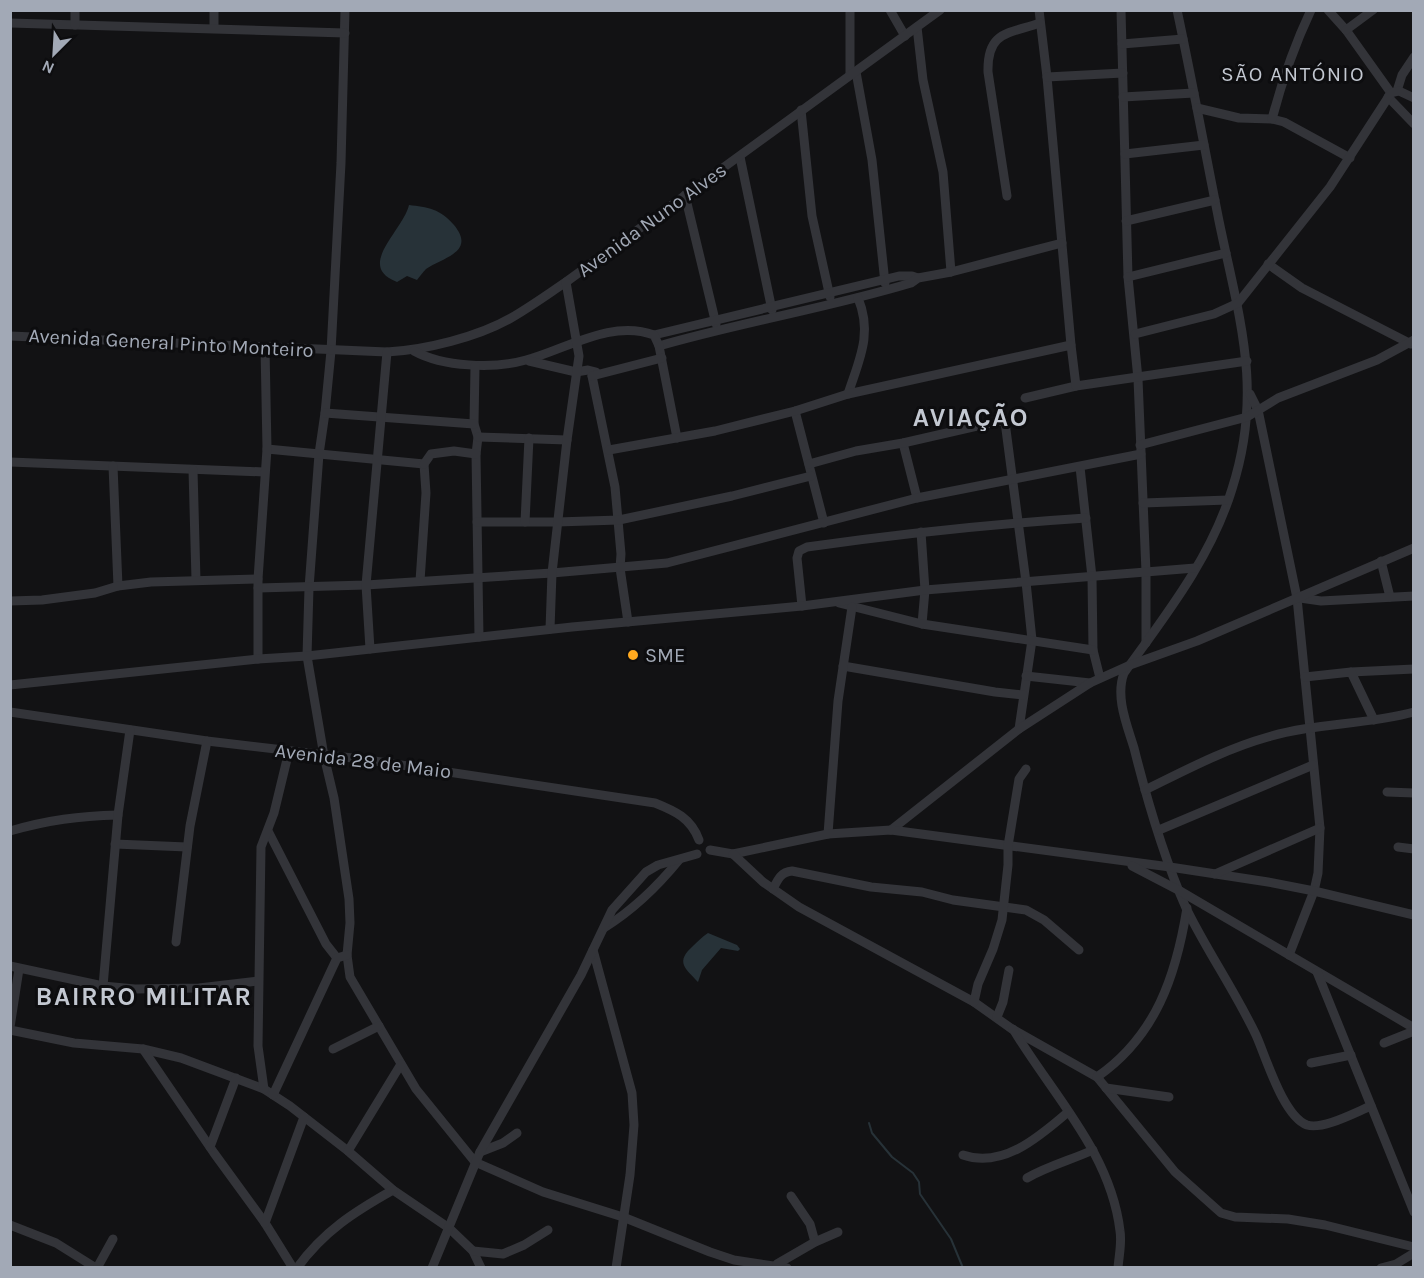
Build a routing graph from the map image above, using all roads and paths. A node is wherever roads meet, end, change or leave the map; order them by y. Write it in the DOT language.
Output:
graph roads {
  1 [pos="75,10"];
  2 [pos="214,10"];
  3 [pos="345,10"];
  4 [pos="850,10"];
  5 [pos="890,10"];
  6 [pos="1039,10"];
  7 [pos="1120,10"];
  8 [pos="1177,10"];
  9 [pos="1311,10"];
  10 [pos="1328,10"];
  11 [pos="1373,10"];
  12 [pos="935,12"];
  13 [pos="10,23"];
  14 [pos="1040,23"];
  15 [pos="75,25"];
  16 [pos="917,27"];
  17 [pos="214,28"];
  18 [pos="1346,30"];
  19 [pos="345,33"];
  20 [pos="905,36"];
  21 [pos="1183,39"];
  22 [pos="1122,44"];
  23 [pos="1413,57"];
  24 [pos="853,73"];
  25 [pos="1123,73"];
  26 [pos="1047,77"];
  27 [pos="1194,93"];
  28 [pos="1392,93"];
  29 [pos="1123,97"];
  30 [pos="1413,98"];
  31 [pos="1197,108"];
  32 [pos="801,110"];
  33 [pos="1272,119"];
  34 [pos="1413,124"];
  35 [pos="1204,145"];
  36 [pos="1125,154"];
  37 [pos="740,157"];
  38 [pos="1350,158"];
  39 [pos="685,195"];
  40 [pos="1007,196"];
  41 [pos="1215,200"];
  42 [pos="1126,222"];
  43 [pos="1062,243"];
  44 [pos="1226,253"];
  45 [pos="1268,264"];
  46 [pos="951,272"];
  47 [pos="1128,277"];
  48 [pos="566,282"];
  49 [pos="885,285"];
  50 [pos="829,293"];
  51 [pos="858,298"];
  52 [pos="1238,303"];
  53 [pos="831,304"];
  54 [pos="771,307"];
  55 [pos="774,318"];
  56 [pos="716,325"];
  57 [pos="1135,334"];
  58 [pos="654,335"];
  59 [pos="10,336"];
  60 [pos="575,342"];
  61 [pos="1412,343"];
  62 [pos="1071,345"];
  63 [pos="659,346"];
  64 [pos="264,347"];
  65 [pos="331,351"];
  66 [pos="414,351"];
  67 [pos="387,352"];
  68 [pos="662,358"];
  69 [pos="526,360"];
  70 [pos="1247,361"];
  71 [pos="475,366"];
  72 [pos="576,372"];
  73 [pos="592,376"];
  74 [pos="1138,379"];
  75 [pos="1076,386"];
  76 [pos="1249,393"];
  77 [pos="848,394"];
  78 [pos="1025,398"];
  79 [pos="1258,410"];
  80 [pos="795,411"];
  81 [pos="325,413"];
  82 [pos="1247,417"];
  83 [pos="382,418"];
  84 [pos="474,424"];
  85 [pos="478,437"];
  86 [pos="529,438"];
  87 [pos="677,438"];
  88 [pos="567,440"];
  89 [pos="903,443"];
  90 [pos="267,449"];
  91 [pos="609,450"];
  92 [pos="1141,450"];
  93 [pos="319,454"];
  94 [pos="476,454"];
  95 [pos="377,461"];
  96 [pos="10,462"];
  97 [pos="424,464"];
  98 [pos="808,464"];
  99 [pos="112,466"];
  100 [pos="1080,467"];
  101 [pos="193,470"];
  102 [pos="264,472"];
  103 [pos="811,476"];
  104 [pos="1011,478"];
  105 [pos="917,498"];
  106 [pos="1228,500"];
  107 [pos="1143,503"];
  108 [pos="1086,518"];
  109 [pos="618,520"];
  110 [pos="477,522"];
  111 [pos="525,522"];
  112 [pos="558,522"];
  113 [pos="1018,522"];
  114 [pos="824,523"];
  115 [pos="921,532"];
  116 [pos="1413,548"];
  117 [pos="1381,561"];
  118 [pos="620,568"];
  119 [pos="1196,568"];
  120 [pos="1146,572"];
  121 [pos="552,573"];
  122 [pos="1092,577"];
  123 [pos="477,578"];
  124 [pos="196,580"];
  125 [pos="420,581"];
  126 [pos="1026,582"];
  127 [pos="258,584"];
  128 [pos="366,585"];
  129 [pos="118,586"];
  130 [pos="309,588"];
  131 [pos="925,590"];
  132 [pos="1413,596"];
  133 [pos="1390,597"];
  134 [pos="1297,598"];
  135 [pos="10,601"];
  136 [pos="834,602"];
  137 [pos="802,606"];
  138 [pos="852,607"];
  139 [pos="627,622"];
  140 [pos="922,624"];
  141 [pos="550,629"];
  142 [pos="479,637"];
  143 [pos="1032,640"];
  144 [pos="1146,643"];
  145 [pos="370,649"];
  146 [pos="1093,650"];
  147 [pos="307,656"];
  148 [pos="258,659"];
  149 [pos="1130,665"];
  150 [pos="843,666"];
  151 [pos="1413,669"];
  152 [pos="1351,672"];
  153 [pos="1026,676"];
  154 [pos="1305,677"];
  155 [pos="1100,678"];
  156 [pos="1090,683"];
  157 [pos="10,685"];
  158 [pos="1023,695"];
  159 [pos="10,712"];
  160 [pos="1413,712"];
  161 [pos="1374,720"];
  162 [pos="1309,728"];
  163 [pos="1019,729"];
  164 [pos="130,730"];
  165 [pos="207,741"];
  166 [pos="289,751"];
  167 [pos="324,756"];
  168 [pos="1313,765"];
  169 [pos="1026,769"];
  170 [pos="1144,790"];
  171 [pos="1387,792"];
  172 [pos="1413,793"];
  173 [pos="118,815"];
  174 [pos="1320,828"];
  175 [pos="891,830"];
  176 [pos="1159,830"];
  177 [pos="10,831"];
  178 [pos="268,831"];
  179 [pos="828,834"];
  180 [pos="699,840"];
  181 [pos="115,844"];
  182 [pos="1008,846"];
  183 [pos="187,847"];
  184 [pos="1398,847"];
  185 [pos="1413,849"];
  186 [pos="710,850"];
  187 [pos="697,854"];
  188 [pos="733,854"];
  189 [pos="679,860"];
  190 [pos="1124,862"];
  191 [pos="1170,867"];
  192 [pos="1213,874"];
  193 [pos="773,889"];
  194 [pos="1180,891"];
  195 [pos="1314,891"];
  196 [pos="1004,908"];
  197 [pos="1186,908"];
  198 [pos="1413,915"];
  199 [pos="603,928"];
  200 [pos="176,942"];
  201 [pos="593,950"];
  202 [pos="1079,950"];
  203 [pos="347,955"];
  204 [pos="1289,955"];
  205 [pos="337,958"];
  206 [pos="15,968"];
  207 [pos="1009,970"];
  208 [pos="1317,972"];
  209 [pos="258,981"];
  210 [pos="103,986"];
  211 [pos="974,1002"];
  212 [pos="997,1017"];
  213 [pos="379,1026"];
  214 [pos="10,1029"];
  215 [pos="1012,1029"];
  216 [pos="1413,1030"];
  217 [pos="1384,1042"];
  218 [pos="143,1048"];
  219 [pos="333,1050"];
  220 [pos="1351,1055"];
  221 [pos="1311,1063"];
  222 [pos="401,1064"];
  223 [pos="1097,1077"];
  224 [pos="236,1078"];
  225 [pos="1105,1088"];
  226 [pos="264,1089"];
  227 [pos="273,1095"];
  228 [pos="1169,1097"];
  229 [pos="1371,1106"];
  230 [pos="1068,1112"];
  231 [pos="304,1118"];
  232 [pos="517,1133"];
  233 [pos="210,1147"];
  234 [pos="1093,1150"];
  235 [pos="348,1151"];
  236 [pos="480,1152"];
  237 [pos="963,1155"];
  238 [pos="475,1162"];
  239 [pos="1027,1178"];
  240 [pos="393,1190"];
  241 [pos="791,1196"];
  242 [pos="1413,1212"];
  243 [pos="623,1217"];
  244 [pos="265,1223"];
  245 [pos="10,1225"];
  246 [pos="449,1228"];
  247 [pos="548,1230"];
  248 [pos="838,1232"];
  249 [pos="113,1239"];
  250 [pos="815,1242"];
  251 [pos="1413,1247"];
  252 [pos="473,1251"];
  253 [pos="1413,1253"];
  254 [pos="735,1264"];
  255 [pos="777,1264"];
  256 [pos="96,1268"];
  257 [pos="295,1268"];
  258 [pos="432,1268"];
  259 [pos="481,1268"];
  260 [pos="616,1268"];
  261 [pos="787,1268"];
  262 [pos="1118,1268"];
  263 [pos="1381,1268"];
  1 -- 15 [label="street"];
  2 -- 17 [label="street"];
  3 -- 19 [label="street"];
  4 -- 24 [label="street"];
  5 -- 20 [label="street"];
  6 -- 14 [label="street"];
  7 -- 22 [label="street"];
  8 -- 21 [label="street"];
  9 -- 33 [label="street"];
  10 -- 18 [label="street"];
  11 -- 18 [label="street"];
  12 -- 16 [label="street, Avenida Nuno Alves"];
  13 -- 15 [label="street"];
  14 -- 26 [label="street"];
  14 -- 40 [label="street"];
  15 -- 17 [label="street"];
  16 -- 20 [label="street, Avenida Nuno Alves"];
  16 -- 46 [label="street"];
  17 -- 19 [label="street"];
  18 -- 28 [label="street"];
  19 -- 65 [label="street"];
  20 -- 24 [label="street, Avenida Nuno Alves"];
  21 -- 22 [label="street"];
  21 -- 27 [label="street"];
  22 -- 25 [label="street"];
  23 -- 28 [label="street"];
  24 -- 32 [label="street, Avenida Nuno Alves"];
  24 -- 49 [label="street"];
  25 -- 26 [label="street"];
  25 -- 29 [label="street"];
  26 -- 43 [label="street"];
  27 -- 29 [label="street"];
  27 -- 31 [label="street"];
  28 -- 30 [label="street"];
  28 -- 34 [label="street"];
  28 -- 38 [label="street"];
  29 -- 36 [label="street"];
  31 -- 33 [label="street"];
  31 -- 35 [label="street"];
  32 -- 37 [label="street, Avenida Nuno Alves"];
  32 -- 50 [label="street"];
  33 -- 38 [label="street"];
  35 -- 36 [label="street"];
  35 -- 41 [label="street"];
  36 -- 42 [label="street"];
  37 -- 39 [label="street, Avenida Nuno Alves"];
  37 -- 54 [label="street"];
  38 -- 45 [label="street"];
  39 -- 48 [label="street, Avenida Nuno Alves"];
  39 -- 56 [label="street"];
  41 -- 42 [label="street"];
  41 -- 44 [label="street"];
  42 -- 47 [label="street"];
  43 -- 46 [label="street"];
  43 -- 62 [label="street"];
  44 -- 47 [label="street"];
  44 -- 52 [label="street"];
  45 -- 52 [label="street"];
  45 -- 61 [label="street"];
  46 -- 49 [label="street"];
  47 -- 57 [label="street"];
  48 -- 60 [label="street"];
  48 -- 66 [label="street, Avenida Nuno Alves"];
  49 -- 50 [label="street"];
  49 -- 51 [label="street"];
  50 -- 53 [label="street"];
  50 -- 54 [label="street"];
  51 -- 53 [label="street"];
  51 -- 77 [label="street"];
  52 -- 57 [label="street"];
  52 -- 70 [label="street"];
  53 -- 55 [label="street"];
  54 -- 55 [label="street"];
  54 -- 56 [label="street"];
  55 -- 56 [label="street"];
  56 -- 58 [label="street"];
  56 -- 63 [label="street"];
  57 -- 74 [label="street"];
  58 -- 60 [label="street"];
  58 -- 63 [label="street"];
  59 -- 64 [label="street, Avenida General Pinto Monteiro"];
  60 -- 69 [label="street"];
  60 -- 72 [label="street"];
  61 -- 79 [label="street"];
  62 -- 75 [label="street"];
  62 -- 77 [label="street"];
  63 -- 68 [label="street"];
  64 -- 65 [label="street, Avenida General Pinto Monteiro"];
  64 -- 90 [label="street"];
  65 -- 67 [label="street, Avenida Nuno Alves"];
  65 -- 81 [label="street"];
  66 -- 67 [label="street, Avenida Nuno Alves"];
  66 -- 71 [label="street"];
  67 -- 83 [label="street"];
  68 -- 73 [label="street"];
  68 -- 87 [label="street"];
  69 -- 71 [label="street"];
  69 -- 72 [label="street"];
  70 -- 74 [label="street"];
  70 -- 76 [label="street"];
  71 -- 84 [label="street"];
  72 -- 73 [label="street"];
  72 -- 88 [label="street"];
  73 -- 91 [label="street"];
  74 -- 75 [label="street"];
  74 -- 92 [label="street"];
  75 -- 78 [label="street"];
  76 -- 79 [label="street"];
  76 -- 82 [label="street"];
  77 -- 80 [label="street"];
  79 -- 82 [label="street"];
  79 -- 134 [label="street"];
  80 -- 87 [label="street"];
  80 -- 98 [label="street"];
  81 -- 83 [label="street"];
  81 -- 93 [label="street"];
  82 -- 92 [label="street"];
  82 -- 106 [label="street"];
  83 -- 84 [label="street"];
  83 -- 95 [label="street"];
  84 -- 85 [label="street"];
  85 -- 86 [label="street"];
  85 -- 94 [label="street"];
  86 -- 88 [label="street"];
  86 -- 111 [label="street"];
  87 -- 91 [label="street"];
  88 -- 112 [label="street"];
  89 -- 98 [label="street"];
  89 -- 104 [label="street"];
  89 -- 105 [label="street"];
  90 -- 93 [label="street"];
  90 -- 102 [label="street"];
  91 -- 109 [label="street"];
  92 -- 100 [label="street"];
  92 -- 107 [label="street"];
  93 -- 95 [label="street"];
  93 -- 130 [label="street"];
  94 -- 97 [label="street"];
  94 -- 110 [label="street"];
  95 -- 97 [label="street"];
  95 -- 128 [label="street"];
  96 -- 99 [label="street"];
  97 -- 125 [label="street"];
  98 -- 103 [label="street"];
  99 -- 101 [label="street"];
  99 -- 129 [label="street"];
  100 -- 104 [label="street"];
  100 -- 108 [label="street"];
  101 -- 102 [label="street"];
  101 -- 124 [label="street"];
  102 -- 127 [label="street"];
  103 -- 109 [label="street"];
  103 -- 114 [label="street"];
  104 -- 105 [label="street"];
  104 -- 113 [label="street"];
  105 -- 114 [label="street"];
  106 -- 107 [label="street"];
  106 -- 119 [label="street"];
  107 -- 120 [label="street"];
  108 -- 113 [label="street"];
  108 -- 122 [label="street"];
  109 -- 112 [label="street"];
  109 -- 118 [label="street"];
  110 -- 111 [label="street"];
  110 -- 123 [label="street"];
  111 -- 112 [label="street"];
  112 -- 121 [label="street"];
  113 -- 115 [label="street"];
  113 -- 126 [label="street"];
  114 -- 118 [label="street"];
  115 -- 131 [label="street"];
  115 -- 137 [label="street"];
  116 -- 117 [label="street"];
  117 -- 133 [label="street"];
  117 -- 134 [label="street"];
  118 -- 121 [label="street"];
  118 -- 139 [label="street"];
  119 -- 120 [label="street"];
  119 -- 144 [label="street"];
  120 -- 122 [label="street"];
  120 -- 144 [label="street"];
  121 -- 123 [label="street"];
  121 -- 141 [label="street"];
  122 -- 126 [label="street"];
  122 -- 146 [label="street"];
  123 -- 125 [label="street"];
  123 -- 142 [label="street"];
  124 -- 127 [label="street"];
  124 -- 129 [label="street"];
  125 -- 128 [label="street"];
  126 -- 131 [label="street"];
  126 -- 143 [label="street"];
  127 -- 130 [label="street"];
  127 -- 148 [label="street"];
  128 -- 130 [label="street"];
  128 -- 145 [label="street"];
  129 -- 135 [label="street"];
  130 -- 147 [label="street"];
  131 -- 136 [label="street"];
  131 -- 140 [label="street"];
  132 -- 133 [label="street"];
  133 -- 134 [label="street"];
  134 -- 149 [label="street"];
  134 -- 154 [label="street"];
  136 -- 137 [label="street"];
  136 -- 138 [label="street"];
  137 -- 139 [label="street"];
  138 -- 140 [label="street"];
  138 -- 150 [label="street"];
  139 -- 141 [label="street"];
  140 -- 143 [label="street"];
  141 -- 142 [label="street"];
  142 -- 145 [label="street"];
  143 -- 146 [label="street"];
  143 -- 153 [label="street"];
  144 -- 149 [label="street"];
  145 -- 147 [label="street"];
  146 -- 155 [label="street"];
  147 -- 148 [label="street"];
  147 -- 167 [label="street"];
  148 -- 157 [label="street"];
  149 -- 155 [label="street"];
  149 -- 170 [label="street"];
  150 -- 158 [label="street"];
  150 -- 179 [label="street"];
  151 -- 152 [label="street"];
  152 -- 154 [label="street"];
  152 -- 161 [label="street"];
  153 -- 156 [label="street"];
  153 -- 158 [label="street"];
  154 -- 162 [label="street"];
  155 -- 156 [label="street"];
  156 -- 163 [label="street"];
  158 -- 163 [label="street"];
  159 -- 164 [label="street, Avenida 28 de Maio"];
  160 -- 161 [label="street"];
  161 -- 162 [label="street"];
  162 -- 168 [label="street"];
  162 -- 170 [label="street"];
  163 -- 175 [label="street"];
  164 -- 165 [label="street, Avenida 28 de Maio"];
  164 -- 173 [label="street"];
  165 -- 166 [label="street, Avenida 28 de Maio"];
  165 -- 183 [label="street"];
  166 -- 167 [label="street, Avenida 28 de Maio"];
  166 -- 178 [label="street"];
  167 -- 180 [label="street, Avenida 28 de Maio"];
  167 -- 203 [label="street"];
  168 -- 174 [label="street"];
  168 -- 176 [label="street"];
  169 -- 182 [label="street"];
  170 -- 176 [label="street"];
  171 -- 172 [label="street"];
  173 -- 177 [label="street"];
  173 -- 181 [label="street"];
  174 -- 192 [label="street"];
  174 -- 195 [label="street"];
  175 -- 179 [label="street"];
  175 -- 182 [label="street"];
  176 -- 191 [label="street"];
  178 -- 205 [label="street"];
  178 -- 209 [label="street"];
  179 -- 188 [label="street"];
  180 -- 186 [label="street"];
  180 -- 187 [label="street"];
  181 -- 183 [label="street"];
  181 -- 210 [label="street"];
  182 -- 190 [label="street"];
  182 -- 196 [label="street"];
  183 -- 200 [label="street"];
  184 -- 185 [label="street"];
  186 -- 187 [label="street"];
  186 -- 188 [label="street"];
  187 -- 189 [label="street"];
  188 -- 193 [label="street"];
  189 -- 199 [label="street"];
  189 -- 199 [label="street"];
  190 -- 191 [label="street"];
  190 -- 194 [label="street"];
  191 -- 192 [label="street"];
  191 -- 194 [label="street"];
  192 -- 195 [label="street"];
  193 -- 196 [label="street"];
  193 -- 211 [label="street"];
  194 -- 197 [label="street"];
  194 -- 204 [label="street"];
  195 -- 198 [label="street"];
  195 -- 204 [label="street"];
  196 -- 202 [label="street"];
  196 -- 211 [label="street"];
  197 -- 223 [label="street"];
  197 -- 229 [label="street"];
  199 -- 201 [label="street"];
  201 -- 236 [label="street"];
  201 -- 243 [label="street"];
  203 -- 205 [label="street"];
  203 -- 213 [label="street"];
  204 -- 208 [label="street"];
  205 -- 227 [label="street"];
  206 -- 210 [label="street"];
  206 -- 214 [label="street"];
  207 -- 212 [label="street"];
  208 -- 216 [label="street"];
  208 -- 220 [label="street"];
  209 -- 210 [label="street"];
  209 -- 226 [label="street"];
  211 -- 212 [label="street"];
  212 -- 215 [label="street"];
  213 -- 219 [label="street"];
  213 -- 222 [label="street"];
  214 -- 218 [label="street"];
  215 -- 223 [label="street"];
  215 -- 230 [label="street"];
  216 -- 217 [label="street"];
  218 -- 224 [label="street"];
  218 -- 233 [label="street"];
  220 -- 221 [label="street"];
  220 -- 229 [label="street"];
  222 -- 235 [label="street"];
  222 -- 238 [label="street"];
  223 -- 225 [label="street"];
  224 -- 226 [label="street"];
  224 -- 233 [label="street"];
  225 -- 228 [label="street"];
  225 -- 251 [label="street"];
  226 -- 227 [label="street"];
  227 -- 231 [label="street"];
  229 -- 242 [label="street"];
  230 -- 234 [label="street"];
  230 -- 237 [label="street"];
  231 -- 235 [label="street"];
  231 -- 244 [label="street"];
  232 -- 236 [label="street"];
  233 -- 244 [label="street"];
  234 -- 239 [label="street"];
  234 -- 262 [label="street"];
  235 -- 240 [label="street"];
  236 -- 238 [label="street"];
  238 -- 243 [label="street"];
  238 -- 246 [label="street"];
  240 -- 246 [label="street"];
  240 -- 257 [label="street"];
  241 -- 250 [label="street"];
  243 -- 254 [label="street"];
  243 -- 260 [label="street"];
  244 -- 257 [label="street"];
  245 -- 256 [label="street"];
  246 -- 252 [label="street"];
  246 -- 258 [label="street"];
  247 -- 252 [label="street"];
  248 -- 250 [label="street"];
  249 -- 256 [label="street"];
  250 -- 255 [label="street"];
  252 -- 259 [label="street"];
  253 -- 263 [label="street"];
  254 -- 255 [label="street"];
  255 -- 261 [label="street"];
}
